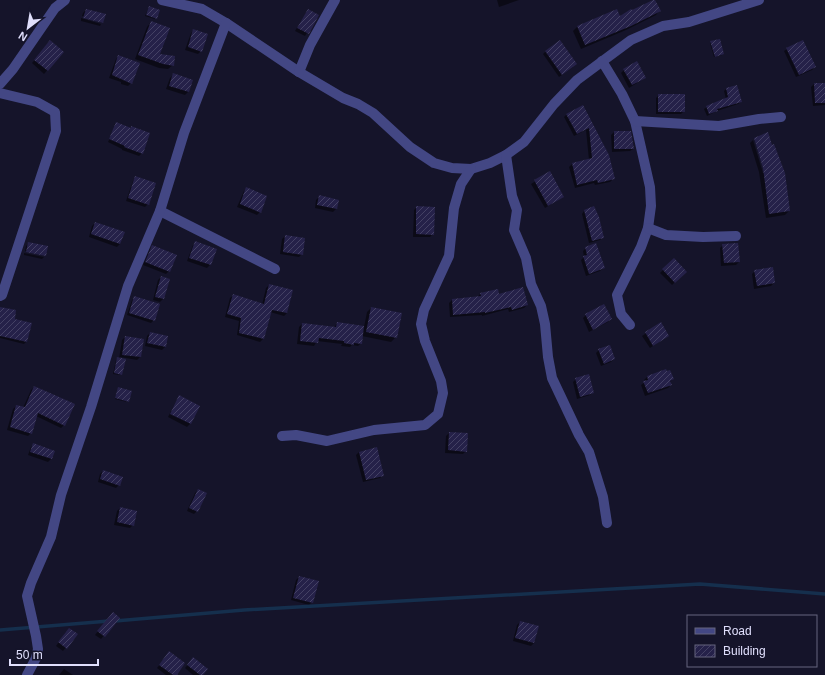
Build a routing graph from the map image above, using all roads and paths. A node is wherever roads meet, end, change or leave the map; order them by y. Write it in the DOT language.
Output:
graph roads {
  1 [pos="65,0"];
  2 [pos="162,0"];
  3 [pos="335,0"];
  4 [pos="759,0"];
  5 [pos="226,23"];
  6 [pos="602,61"];
  7 [pos="299,72"];
  8 [pos="0,84"];
  9 [pos="0,93"];
  10 [pos="781,117"];
  11 [pos="635,121"];
  12 [pos="506,155"];
  13 [pos="471,169"];
  14 [pos="160,211"];
  15 [pos="648,228"];
  16 [pos="736,236"];
  17 [pos="275,270"];
  18 [pos="0,296"];
  19 [pos="630,324"];
  20 [pos="282,436"];
  21 [pos="607,523"];
  22 [pos="27,675"];
  1 -- 8 [label="street"];
  2 -- 5 [label="street"];
  3 -- 7 [label="street"];
  4 -- 6 [label="street"];
  5 -- 7 [label="street"];
  5 -- 14 [label="street"];
  6 -- 11 [label="street"];
  6 -- 12 [label="street"];
  7 -- 13 [label="street"];
  9 -- 18 [label="street"];
  10 -- 11 [label="street"];
  11 -- 15 [label="street"];
  12 -- 13 [label="street"];
  12 -- 21 [label="street"];
  13 -- 20 [label="street"];
  14 -- 17 [label="street"];
  14 -- 22 [label="street"];
  15 -- 16 [label="street"];
  15 -- 19 [label="street"];
}
